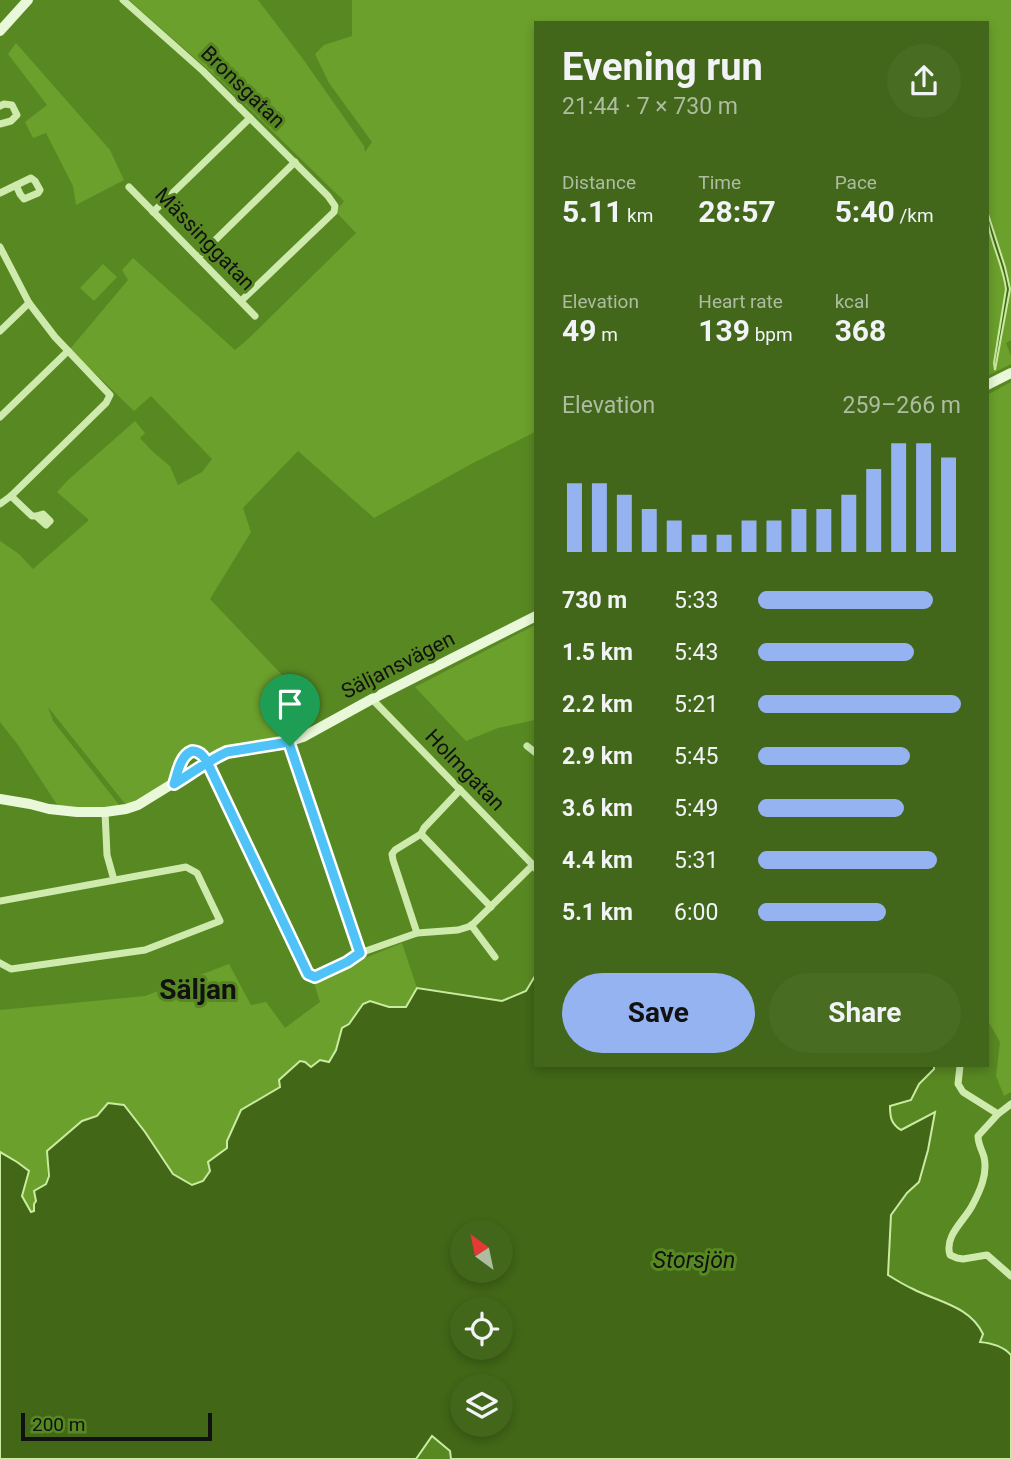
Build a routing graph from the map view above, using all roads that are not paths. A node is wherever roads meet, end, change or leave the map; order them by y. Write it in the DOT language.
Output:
graph roads {
  1 [pos="28,0"];
  2 [pos="123,0"];
  3 [pos="0,32"];
  4 [pos="0,106"];
  5 [pos="250,118"];
  6 [pos="0,124"];
  7 [pos="295,162"];
  8 [pos="16,185"];
  9 [pos="129,187"];
  10 [pos="0,192"];
  11 [pos="153,212"];
  12 [pos="0,247"];
  13 [pos="198,257"];
  14 [pos="241,301"];
  15 [pos="29,303"];
  16 [pos="255,316"];
  17 [pos="0,331"];
  18 [pos="68,351"];
  19 [pos="1011,373"];
  20 [pos="989,384"];
  21 [pos="0,417"];
  22 [pos="12,496"];
  23 [pos="0,504"];
  24 [pos="36,516"];
  25 [pos="534,617"];
  26 [pos="372,699"];
  27 [pos="289,742"];
  28 [pos="527,746"];
  29 [pos="534,751"];
  30 [pos="207,763"];
  31 [pos="174,784"];
  32 [pos="460,790"];
  33 [pos="0,799"];
  34 [pos="105,812"];
  35 [pos="422,834"];
  36 [pos="534,867"];
  37 [pos="114,880"];
  38 [pos="0,901"];
  39 [pos="491,907"];
  40 [pos="471,925"];
  41 [pos="417,933"];
  42 [pos="360,953"];
  43 [pos="495,957"];
  44 [pos="0,963"];
  45 [pos="960,1067"];
  46 [pos="1011,1104"];
  47 [pos="998,1114"];
  48 [pos="1011,1276"];
  1 -- 3 [label="street"];
  2 -- 5 [label="street, Bronsgatan"];
  4 -- 6 [label="street"];
  5 -- 7 [label="street, Bronsgatan"];
  5 -- 11 [label="street"];
  7 -- 13 [label="street"];
  7 -- 14 [label="street, Bronsgatan"];
  8 -- 10 [label="street"];
  9 -- 11 [label="street, Mässinggatan"];
  11 -- 13 [label="street, Mässinggatan"];
  12 -- 15 [label="street"];
  13 -- 14 [label="street, Mässinggatan"];
  14 -- 16 [label="street, Mässinggatan"];
  15 -- 17 [label="street"];
  15 -- 18 [label="street"];
  18 -- 21 [label="street"];
  18 -- 22 [label="street"];
  19 -- 20 [label="street"];
  22 -- 23 [label="street"];
  22 -- 24 [label="street"];
  25 -- 26 [label="street, Säljansvägen"];
  26 -- 27 [label="street, Säljansvägen"];
  26 -- 32 [label="street, Holmgatan"];
  27 -- 30 [label="street, Säljansvägen"];
  27 -- 42 [label="street"];
  28 -- 29 [label="street"];
  30 -- 31 [label="street, Säljansvägen"];
  30 -- 31 [label="street"];
  30 -- 42 [label="street"];
  31 -- 34 [label="street, Säljansvägen"];
  32 -- 35 [label="street"];
  32 -- 36 [label="street, Holmgatan"];
  33 -- 34 [label="street, Säljansvägen"];
  34 -- 37 [label="street"];
  35 -- 39 [label="street"];
  35 -- 41 [label="street"];
  36 -- 39 [label="street"];
  37 -- 38 [label="street"];
  37 -- 44 [label="street"];
  39 -- 40 [label="street"];
  40 -- 41 [label="street"];
  40 -- 43 [label="street"];
  41 -- 42 [label="street"];
  45 -- 47 [label="street"];
  46 -- 47 [label="street"];
  47 -- 48 [label="street"];
}
